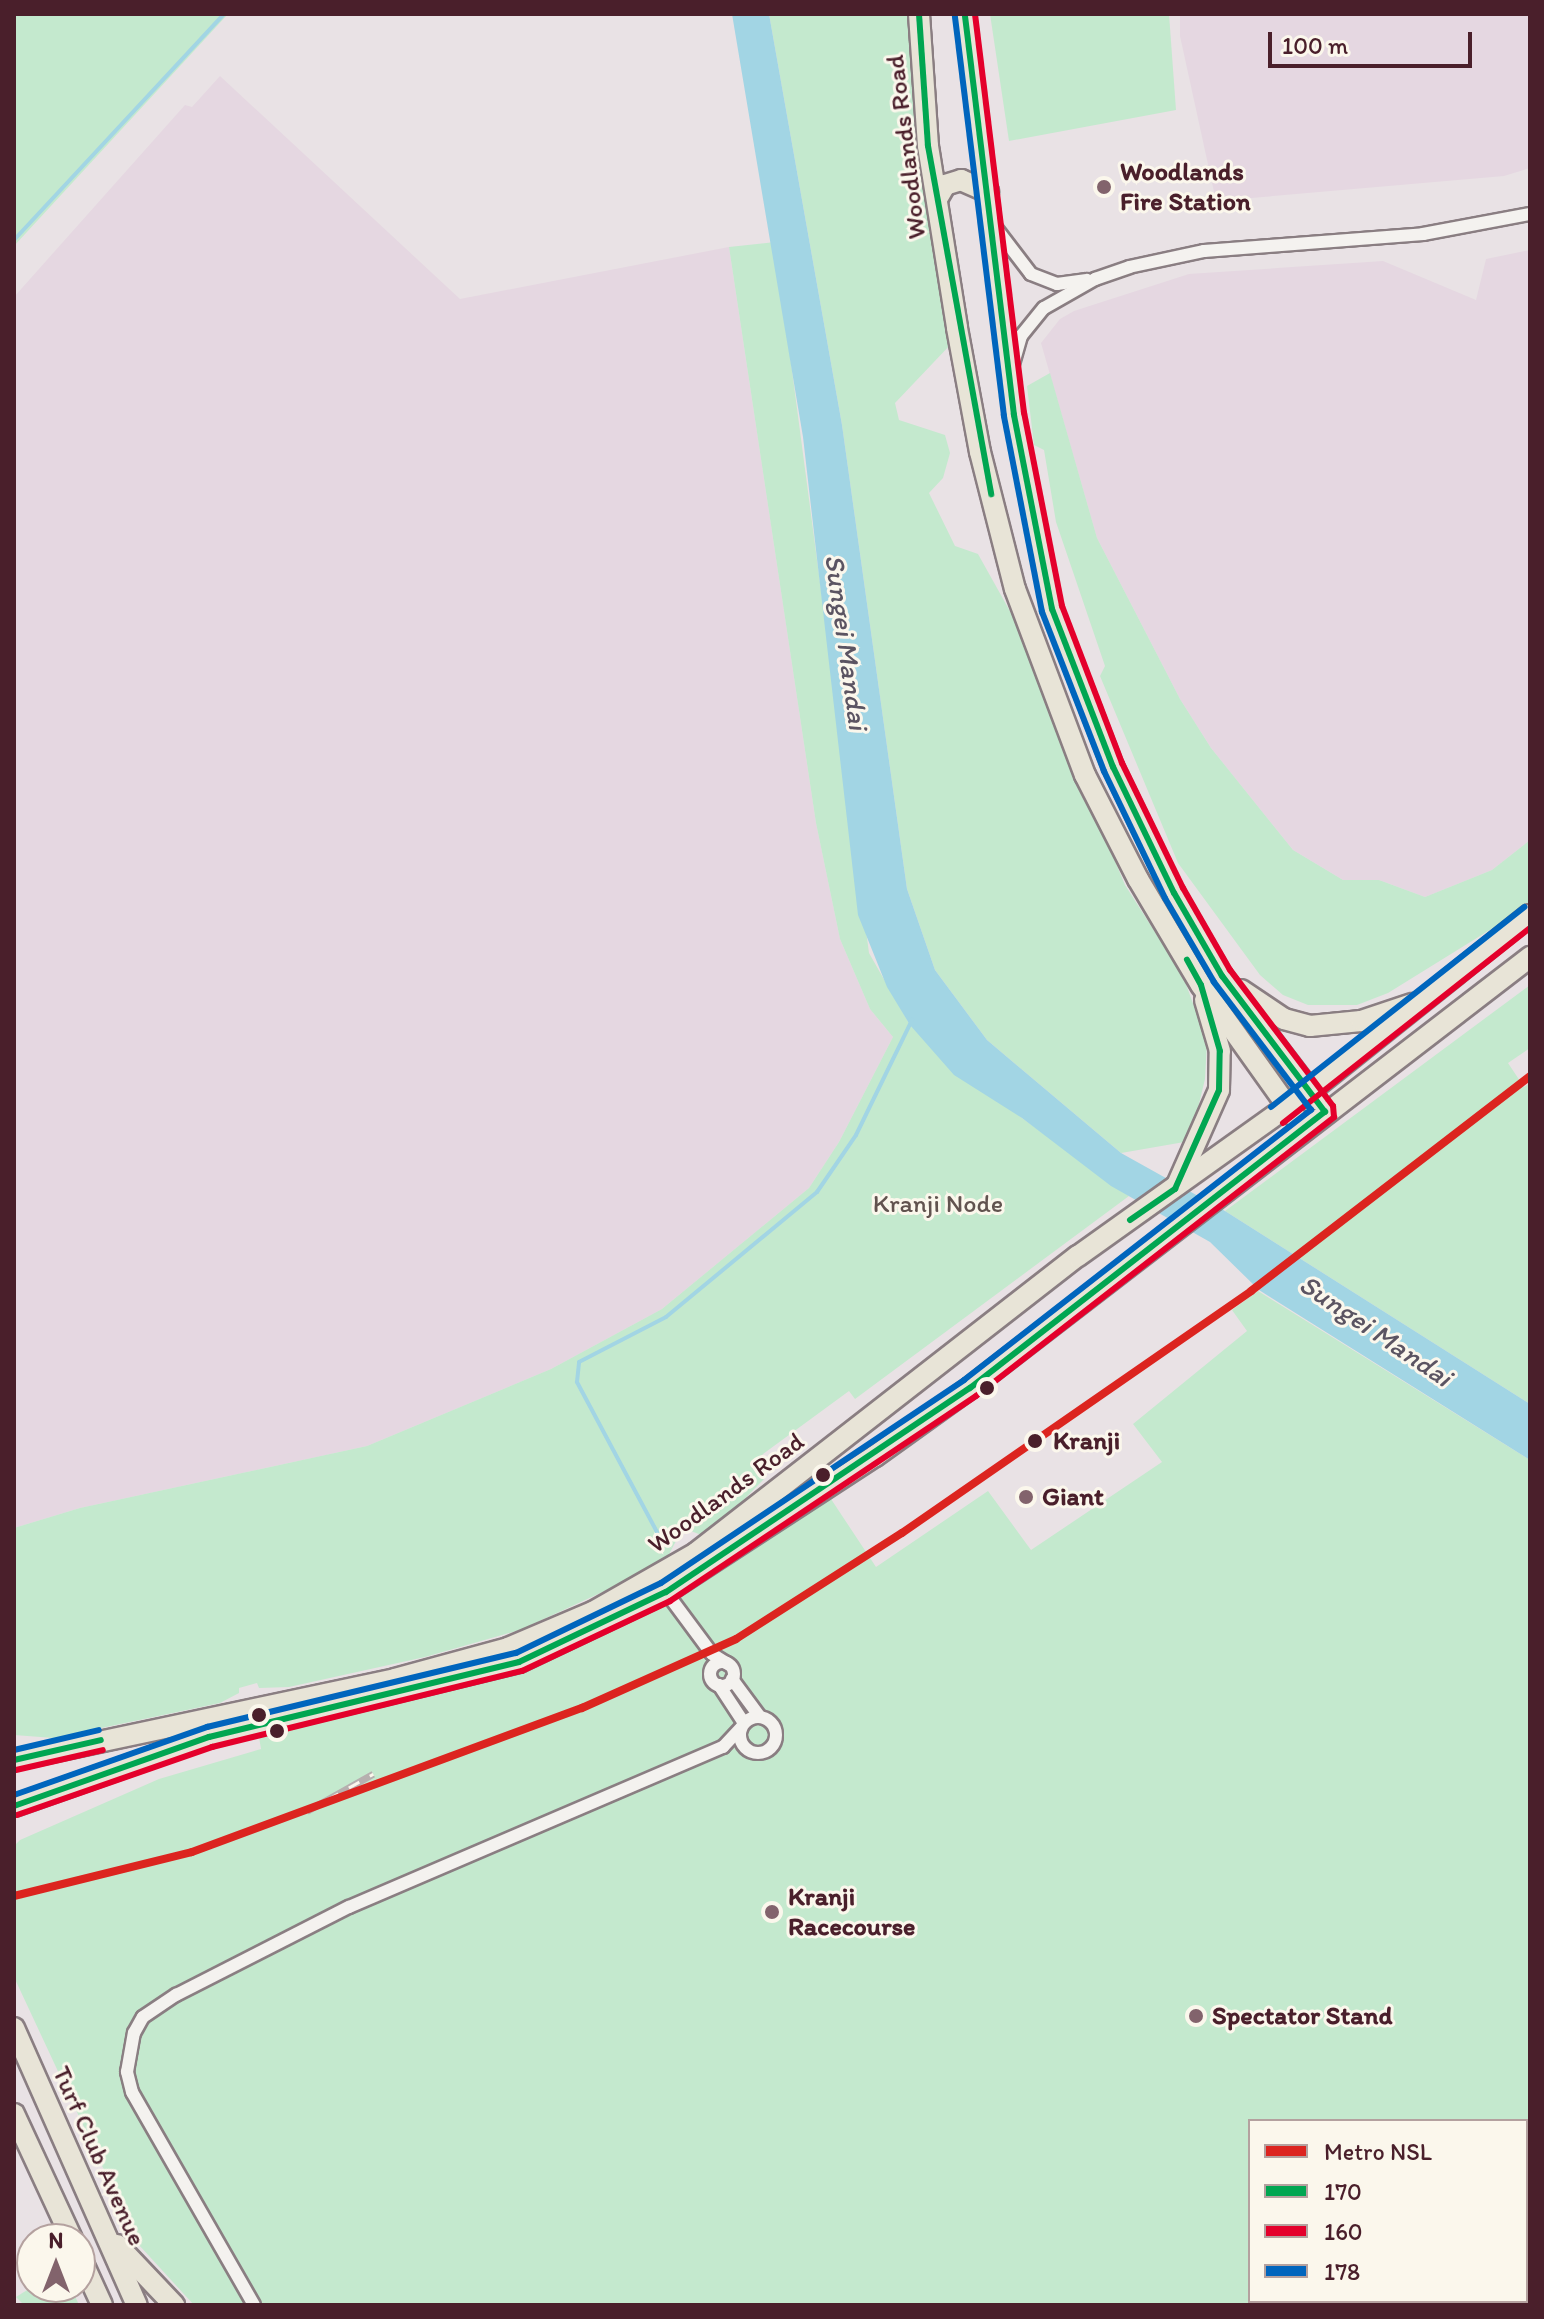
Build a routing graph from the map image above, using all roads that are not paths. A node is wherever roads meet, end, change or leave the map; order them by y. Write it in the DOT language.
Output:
graph roads {
  1 [pos="919,14"];
  2 [pos="965,14"];
  3 [pos="988,192"];
  4 [pos="937,199"];
  5 [pos="1530,214"];
  6 [pos="992,222"];
  7 [pos="1095,279"];
  8 [pos="1009,375"];
  9 [pos="1530,915"];
  10 [pos="1530,957"];
  11 [pos="1222,976"];
  12 [pos="1201,985"];
  13 [pos="1430,998"];
  14 [pos="1310,1091"];
  15 [pos="1288,1108"];
  16 [pos="1325,1112"];
  17 [pos="1303,1128"];
  18 [pos="1175,1189"];
  19 [pos="1078,1256"];
  20 [pos="1114,1274"];
  21 [pos="666,1592"];
  22 [pos="712,1654"];
  23 [pos="728,1664"];
  24 [pos="711,1670"];
  25 [pos="732,1679"];
  26 [pos="719,1685"];
  27 [pos="760,1717"];
  28 [pos="742,1726"];
  29 [pos="14,1745"];
  30 [pos="723,1747"];
  31 [pos="51,1749"];
  32 [pos="747,1749"];
  33 [pos="14,1760"];
  34 [pos="54,1789"];
  35 [pos="14,1806"];
  36 [pos="14,1822"];
  37 [pos="14,2028"];
  38 [pos="14,2114"];
  39 [pos="65,2223"];
  40 [pos="105,2234"];
  41 [pos="137,2305"];
  42 [pos="174,2305"];
  43 [pos="254,2305"];
  1 -- 4 [label="main road, Woodlands Road"];
  2 -- 3 [label="main road"];
  3 -- 4 [label="main road"];
  3 -- 6 [label="main road"];
  4 -- 12 [label="main road, Woodlands Road"];
  5 -- 7 [label="street"];
  6 -- 7 [label="street"];
  6 -- 8 [label="main road"];
  7 -- 8 [label="street"];
  8 -- 11 [label="main road"];
  9 -- 13 [label="main road, Woodlands Road"];
  10 -- 16 [label="main road, Woodlands Road"];
  11 -- 13 [label="main road"];
  11 -- 14 [label="main road"];
  12 -- 15 [label="main road, Woodlands Road"];
  12 -- 18 [label="main road"];
  13 -- 14 [label="main road, Woodlands Road"];
  14 -- 15 [label="main road, Woodlands Road"];
  14 -- 16 [label="main road"];
  15 -- 17 [label="main road, Woodlands Road"];
  15 -- 18 [label="main road, Woodlands Road"];
  16 -- 17 [label="main road, Woodlands Road"];
  17 -- 20 [label="main road, Woodlands Road"];
  18 -- 19 [label="main road, Woodlands Road"];
  19 -- 20 [label="main road"];
  19 -- 31 [label="main road, Woodlands Road"];
  20 -- 21 [label="main road, Woodlands Road"];
  21 -- 22 [label="street"];
  21 -- 34 [label="main road, Woodlands Road"];
  22 -- 23 [label="street"];
  22 -- 24 [label="street"];
  23 -- 24 [label="street"];
  23 -- 25 [label="street"];
  24 -- 26 [label="street"];
  25 -- 26 [label="street"];
  25 -- 27 [label="street"];
  26 -- 28 [label="street"];
  27 -- 28 [label="street"];
  27 -- 32 [label="street"];
  28 -- 30 [label="street"];
  28 -- 32 [label="street"];
  29 -- 31 [label="main road"];
  30 -- 32 [label="street"];
  30 -- 43 [label="street"];
  31 -- 33 [label="main road, Woodlands Road"];
  34 -- 35 [label="main road, Woodlands Road"];
  34 -- 36 [label="main road"];
  37 -- 40 [label="main road, Turf Club Avenue"];
  38 -- 39 [label="main road"];
  40 -- 41 [label="main road, Turf Club Avenue"];
  40 -- 42 [label="main road"];
}
